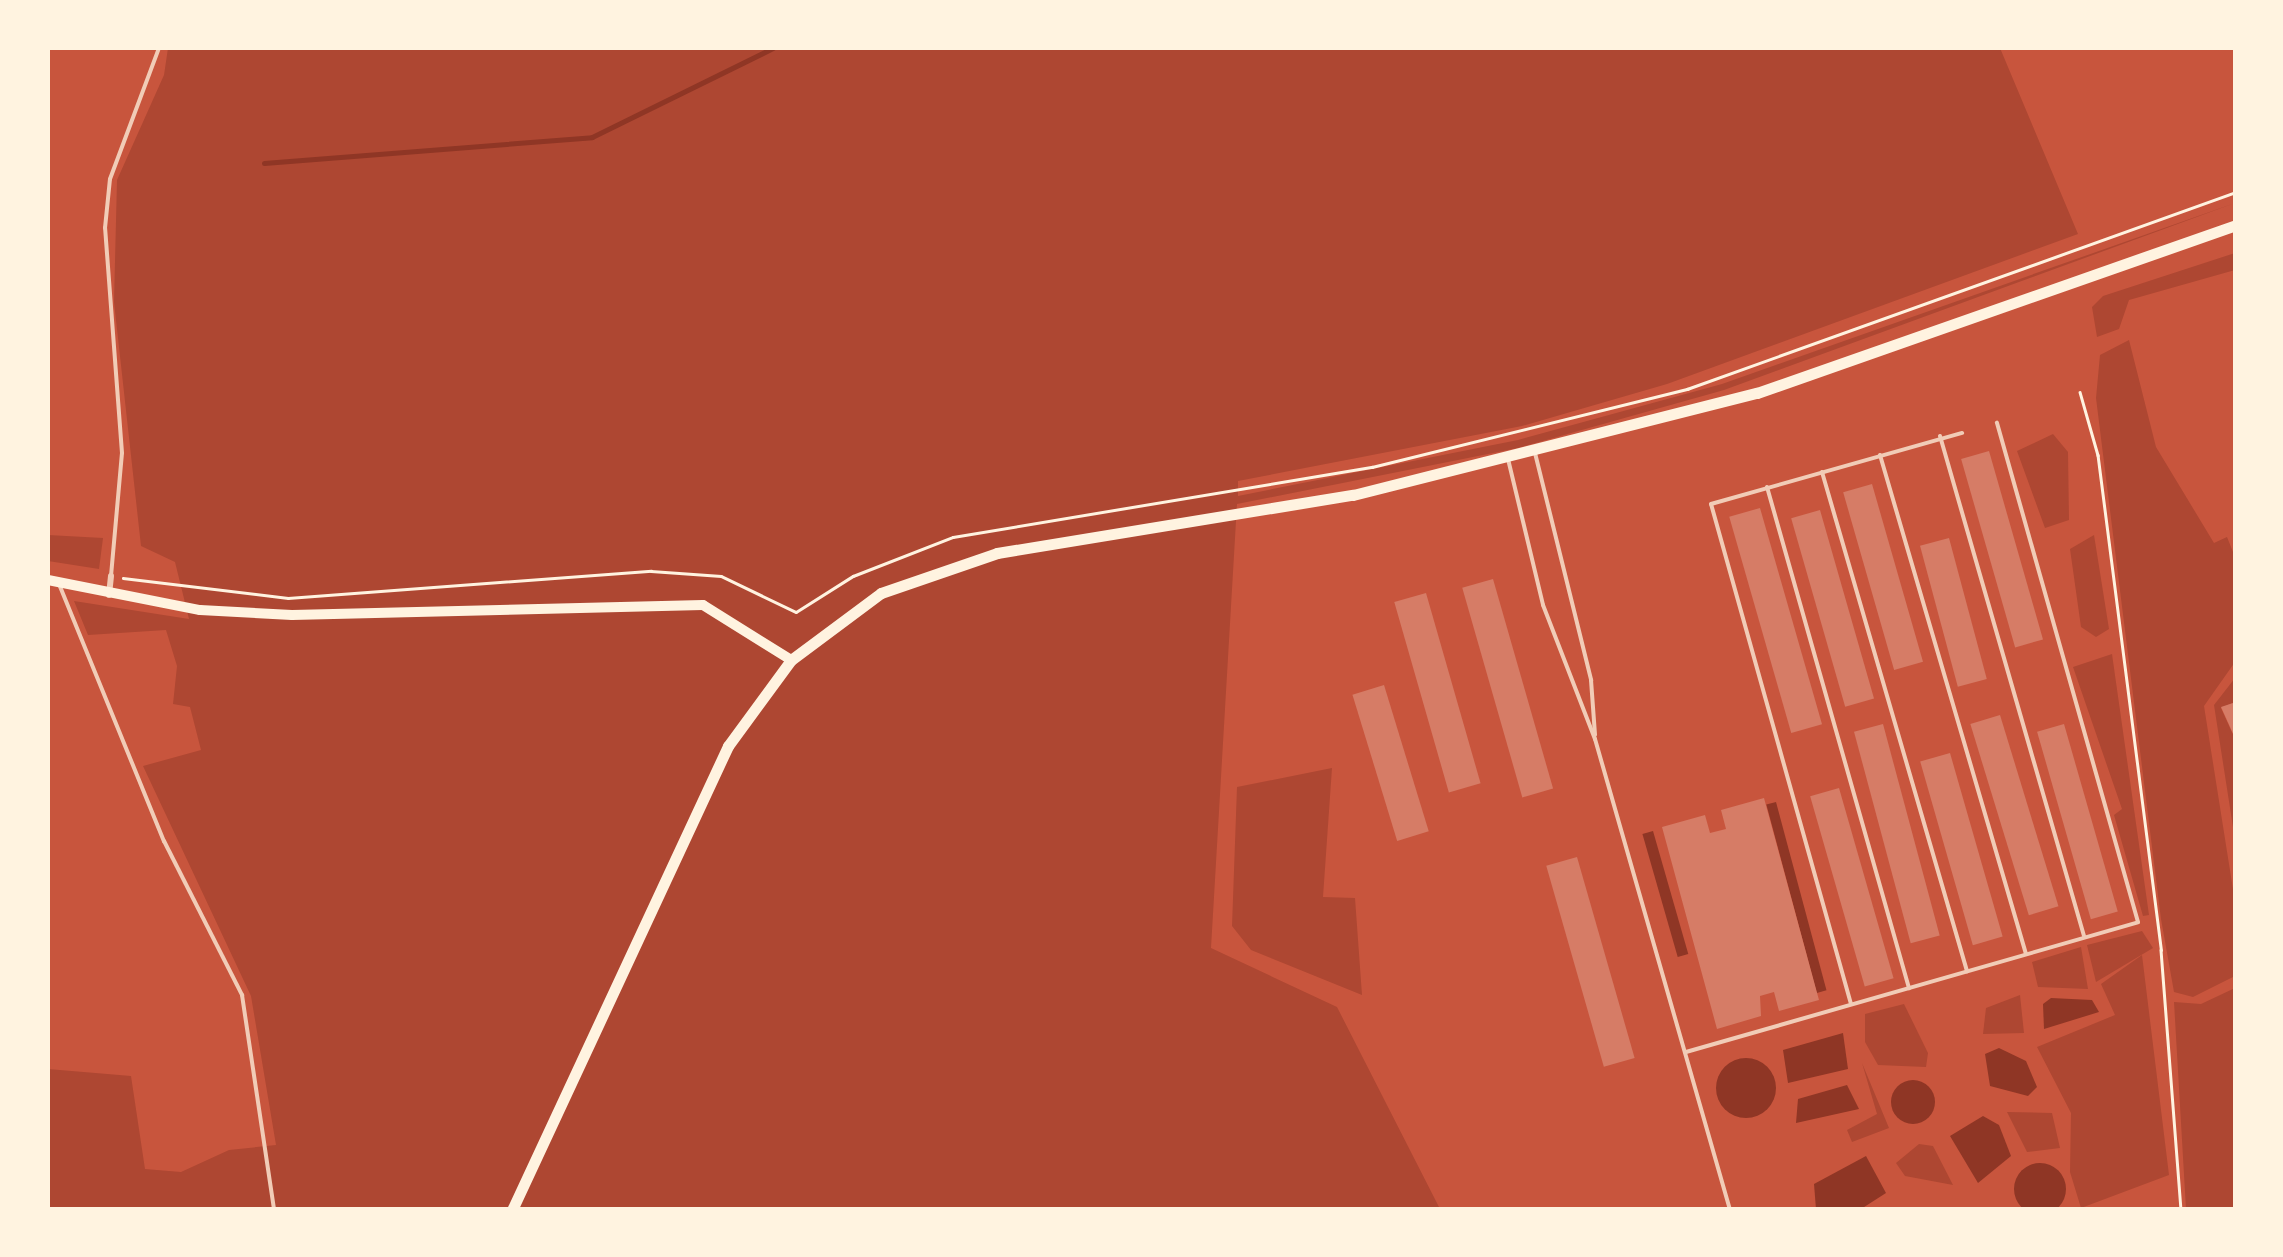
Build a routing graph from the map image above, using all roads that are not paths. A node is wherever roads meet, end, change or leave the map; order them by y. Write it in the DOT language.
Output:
graph roads {
  1 [pos="160,48"];
  2 [pos="2236,225"];
  3 [pos="1998,423"];
  4 [pos="1962,433"];
  5 [pos="1940,436"];
  6 [pos="1535,453"];
  7 [pos="1879,454"];
  8 [pos="1508,460"];
  9 [pos="1822,471"];
  10 [pos="1767,487"];
  11 [pos="111,576"];
  12 [pos="53,582"];
  13 [pos="109,596"];
  14 [pos="790,660"];
  15 [pos="1595,739"];
  16 [pos="2084,938"];
  17 [pos="2026,954"];
  18 [pos="1967,971"];
  19 [pos="1909,988"];
  20 [pos="1851,1004"];
  21 [pos="1686,1052"];
  22 [pos="274,1210"];
  23 [pos="512,1210"];
  24 [pos="1730,1210"];
  1 -- 11 [label="lane"];
  2 -- 6 [label="main road"];
  3 -- 16 [label="lane"];
  4 -- 5 [label="lane"];
  5 -- 7 [label="lane"];
  5 -- 16 [label="lane"];
  6 -- 8 [label="main road"];
  6 -- 15 [label="lane"];
  7 -- 9 [label="lane"];
  7 -- 17 [label="lane"];
  8 -- 14 [label="main road"];
  8 -- 15 [label="lane"];
  9 -- 10 [label="lane"];
  9 -- 18 [label="lane"];
  10 -- 19 [label="lane"];
  10 -- 20 [label="lane"];
  11 -- 13 [label="street"];
  12 -- 13 [label="main road"];
  12 -- 22 [label="lane"];
  13 -- 14 [label="main road"];
  14 -- 23 [label="main road"];
  15 -- 21 [label="lane"];
  16 -- 17 [label="lane"];
  17 -- 18 [label="lane"];
  18 -- 19 [label="lane"];
  19 -- 20 [label="lane"];
  20 -- 21 [label="lane"];
  21 -- 24 [label="lane"];
}
